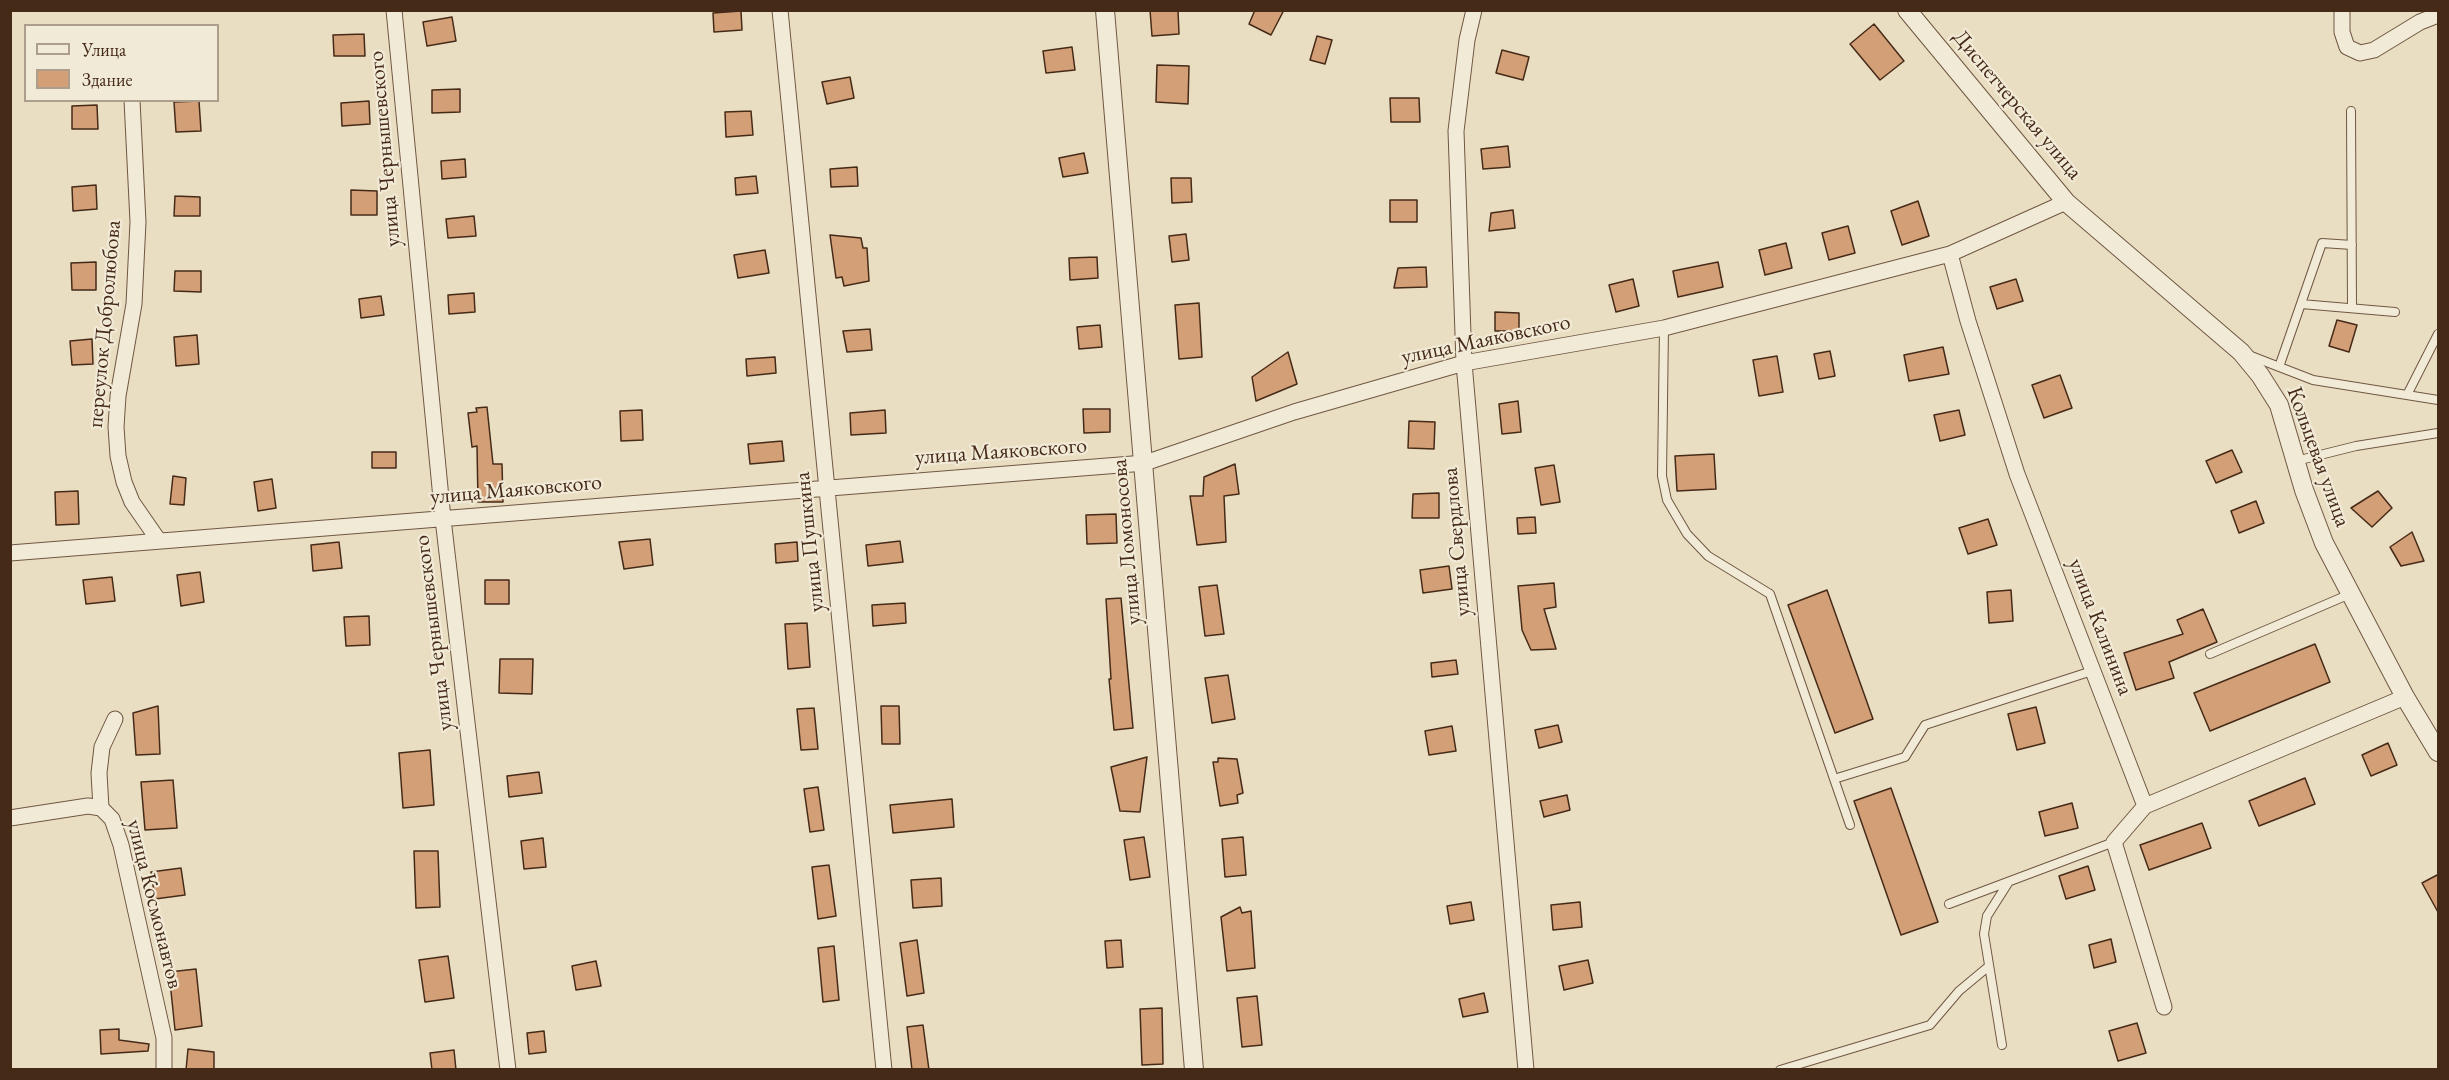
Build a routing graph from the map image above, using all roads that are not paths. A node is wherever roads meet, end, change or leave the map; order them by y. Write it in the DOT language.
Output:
graph roads {
  1 [pos="394,10"];
  2 [pos="780,10"];
  3 [pos="1105,10"];
  4 [pos="1474,10"];
  5 [pos="1907,10"];
  6 [pos="2342,10"];
  7 [pos="2439,15"];
  8 [pos="132,102"];
  9 [pos="2351,111"];
  10 [pos="2066,202"];
  11 [pos="2352,245"];
  12 [pos="1950,254"];
  13 [pos="2301,304"];
  14 [pos="2352,308"];
  15 [pos="2395,312"];
  16 [pos="1664,328"];
  17 [pos="2439,334"];
  18 [pos="2241,352"];
  19 [pos="1464,363"];
  20 [pos="2279,367"];
  21 [pos="2407,395"];
  22 [pos="2439,400"];
  23 [pos="2439,433"];
  24 [pos="2296,461"];
  25 [pos="1145,464"];
  26 [pos="828,488"];
  27 [pos="443,519"];
  28 [pos="159,541"];
  29 [pos="10,553"];
  30 [pos="2352,594"];
  31 [pos="2210,654"];
  32 [pos="2092,671"];
  33 [pos="2405,697"];
  34 [pos="116,719"];
  35 [pos="2439,752"];
  36 [pos="1834,779"];
  37 [pos="2145,806"];
  38 [pos="102,808"];
  39 [pos="10,818"];
  40 [pos="1850,825"];
  41 [pos="2114,842"];
  42 [pos="2009,883"];
  43 [pos="1949,904"];
  44 [pos="1989,966"];
  45 [pos="2164,1007"];
  46 [pos="2002,1045"];
  47 [pos="164,1070"];
  48 [pos="508,1070"];
  49 [pos="884,1070"];
  50 [pos="1194,1070"];
  51 [pos="1526,1070"];
  52 [pos="1780,1070"];
  1 -- 27 [label="street, улица Чернышевского"];
  2 -- 26 [label="street, улица Пушкина"];
  3 -- 25 [label="street, улица Ломоносова"];
  4 -- 19 [label="street, улица Свердлова"];
  5 -- 10 [label="street, Диспетчерская улица"];
  6 -- 7 [label="street"];
  8 -- 28 [label="street, переулок Добролюбова"];
  9 -- 11 [label="lane"];
  10 -- 12 [label="street, улица Маяковского"];
  10 -- 18 [label="street, Кольцевая улица"];
  11 -- 13 [label="lane"];
  11 -- 14 [label="lane"];
  12 -- 16 [label="street, улица Маяковского"];
  12 -- 32 [label="street, улица Калинина"];
  13 -- 14 [label="lane"];
  13 -- 20 [label="lane"];
  14 -- 15 [label="lane"];
  16 -- 19 [label="street, улица Маяковского"];
  16 -- 36 [label="lane"];
  17 -- 21 [label="lane"];
  18 -- 20 [label="lane"];
  18 -- 24 [label="street, Кольцевая улица"];
  19 -- 25 [label="street, улица Маяковского"];
  19 -- 51 [label="street, улица Свердлова"];
  20 -- 21 [label="lane"];
  21 -- 22 [label="lane"];
  23 -- 24 [label="lane"];
  24 -- 30 [label="street, Кольцевая улица"];
  25 -- 26 [label="street, улица Маяковского"];
  25 -- 50 [label="street, улица Ломоносова"];
  26 -- 27 [label="street, улица Маяковского"];
  26 -- 49 [label="street, улица Пушкина"];
  27 -- 28 [label="street, улица Маяковского"];
  27 -- 48 [label="street, улица Чернышевского"];
  28 -- 29 [label="street, улица Маяковского"];
  30 -- 31 [label="lane"];
  30 -- 33 [label="street, Кольцевая улица"];
  32 -- 36 [label="lane"];
  32 -- 37 [label="street, улица Калинина"];
  33 -- 35 [label="street, Кольцевая улица"];
  33 -- 37 [label="street"];
  34 -- 38 [label="street, улица Космонавтов"];
  36 -- 40 [label="lane"];
  37 -- 41 [label="street"];
  38 -- 39 [label="street"];
  38 -- 47 [label="street, улица Космонавтов"];
  41 -- 42 [label="lane"];
  41 -- 45 [label="street"];
  42 -- 43 [label="lane"];
  42 -- 44 [label="lane"];
  44 -- 46 [label="lane"];
  44 -- 52 [label="lane"];
}
